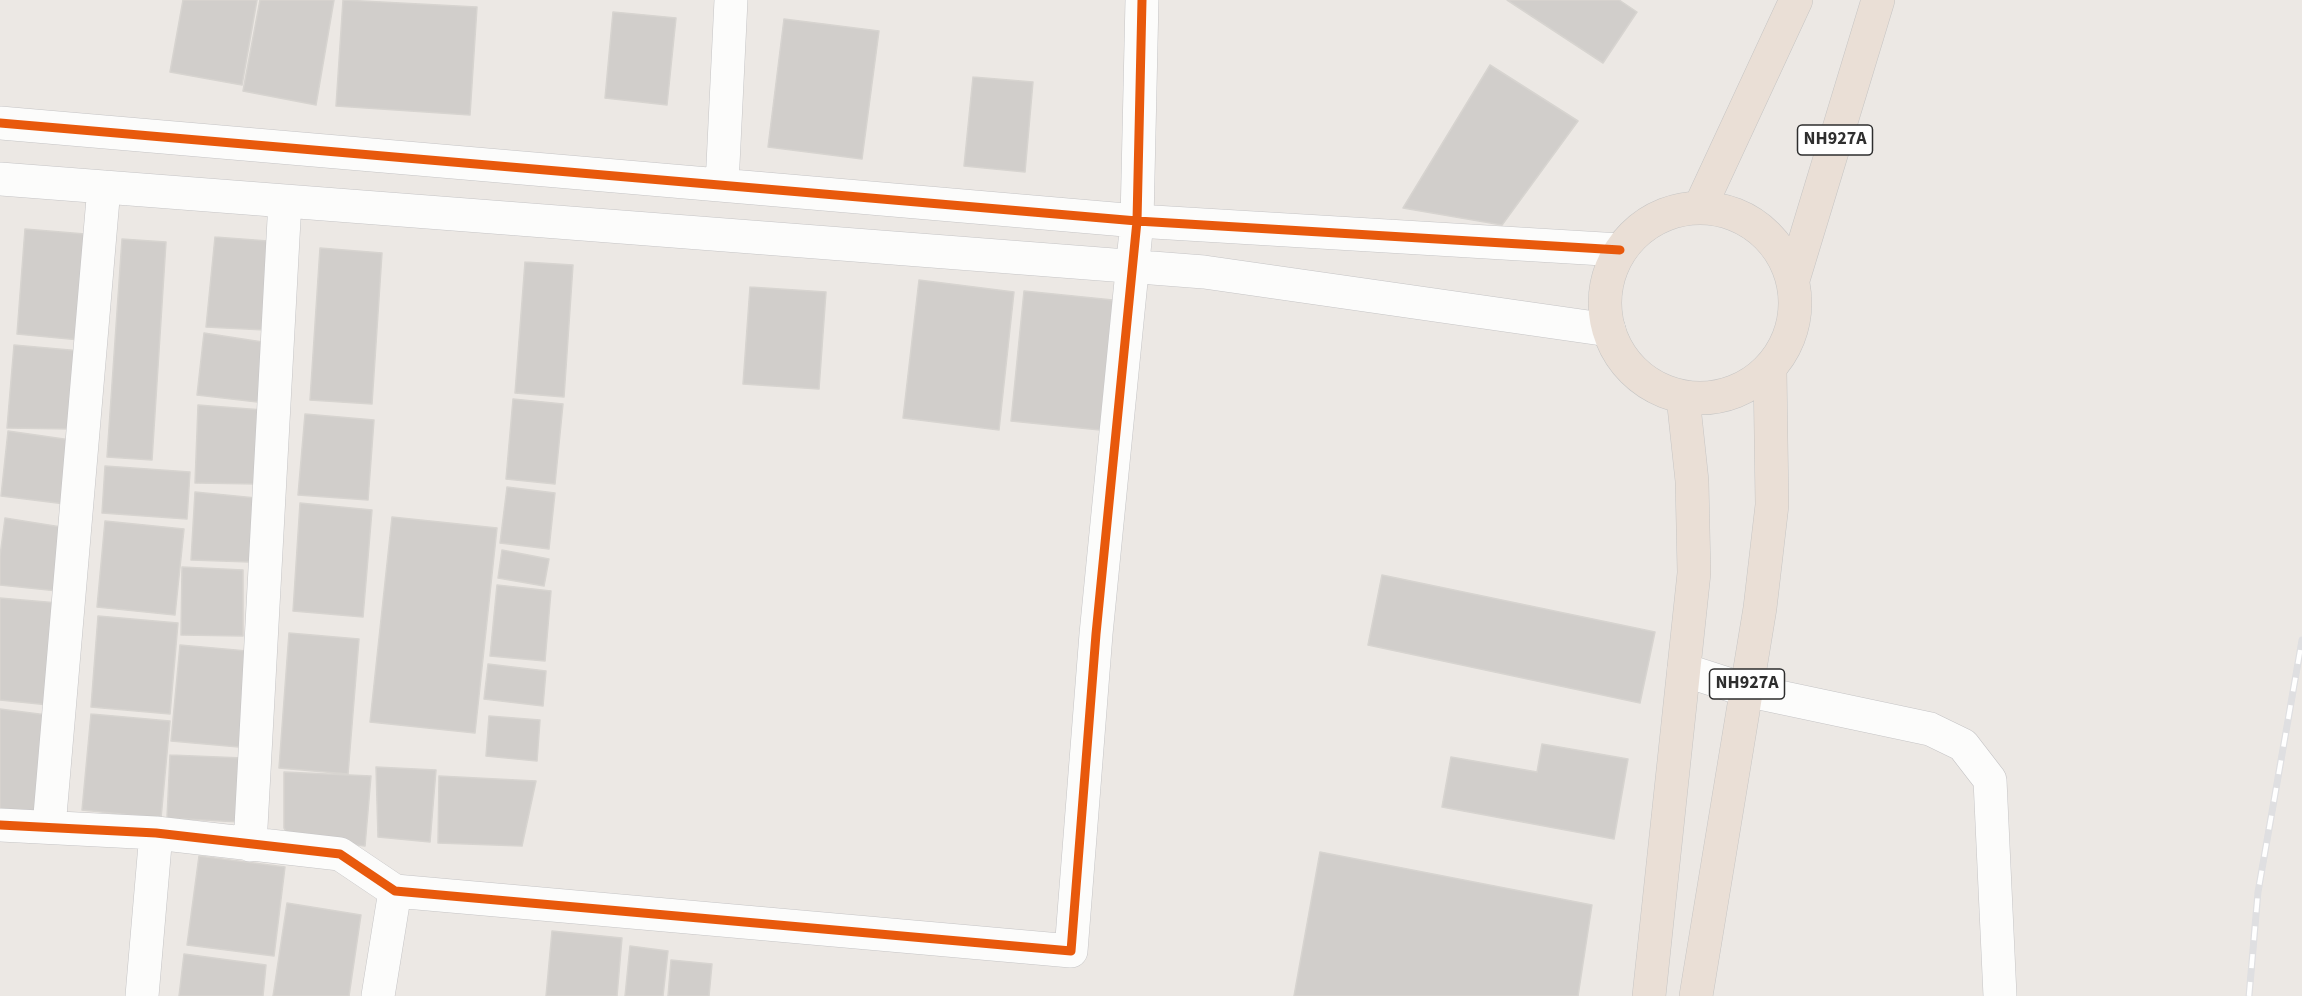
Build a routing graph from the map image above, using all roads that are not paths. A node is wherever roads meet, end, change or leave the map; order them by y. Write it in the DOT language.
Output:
graph roads {
  1 [pos="731,0"];
  2 [pos="1142,0"];
  3 [pos="1796,0"];
  4 [pos="1878,0"];
  5 [pos="0,123"];
  6 [pos="0,179"];
  7 [pos="722,184"];
  8 [pos="104,187"];
  9 [pos="285,201"];
  10 [pos="1700,207"];
  11 [pos="1137,221"];
  12 [pos="1620,250"];
  13 [pos="1132,266"];
  14 [pos="1793,280"];
  15 [pos="1609,330"];
  16 [pos="1770,369"];
  17 [pos="1683,398"];
  18 [pos="1684,670"];
  19 [pos="1746,690"];
  20 [pos="0,825"];
  21 [pos="49,827"];
  22 [pos="156,833"];
  23 [pos="250,845"];
  24 [pos="395,891"];
  25 [pos="142,996"];
  26 [pos="378,996"];
  27 [pos="1649,996"];
  28 [pos="1696,996"];
  29 [pos="2000,996"];
  1 -- 7 [label="street"];
  2 -- 11 [label="street"];
  3 -- 10 [label="highway"];
  4 -- 14 [label="highway, NH927A"];
  5 -- 7 [label="street"];
  6 -- 8 [label="street"];
  7 -- 11 [label="street"];
  8 -- 9 [label="street"];
  8 -- 21 [label="street"];
  9 -- 13 [label="street"];
  9 -- 23 [label="street"];
  10 -- 12 [label="highway, NH927A"];
  10 -- 14 [label="highway, NH927A"];
  11 -- 12 [label="street"];
  11 -- 13 [label="street"];
  12 -- 15 [label="highway, NH927A"];
  13 -- 15 [label="street"];
  13 -- 24 [label="street"];
  14 -- 16 [label="highway, NH927A"];
  15 -- 17 [label="highway, NH927A"];
  16 -- 17 [label="highway, NH927A"];
  16 -- 19 [label="highway, NH927A"];
  17 -- 18 [label="highway, NH927A"];
  18 -- 19 [label="street"];
  18 -- 27 [label="highway, NH927A"];
  19 -- 28 [label="highway, NH927A"];
  19 -- 29 [label="street"];
  20 -- 21 [label="street"];
  21 -- 22 [label="street"];
  22 -- 23 [label="street"];
  22 -- 25 [label="street"];
  23 -- 24 [label="street"];
  24 -- 26 [label="street"];
}
